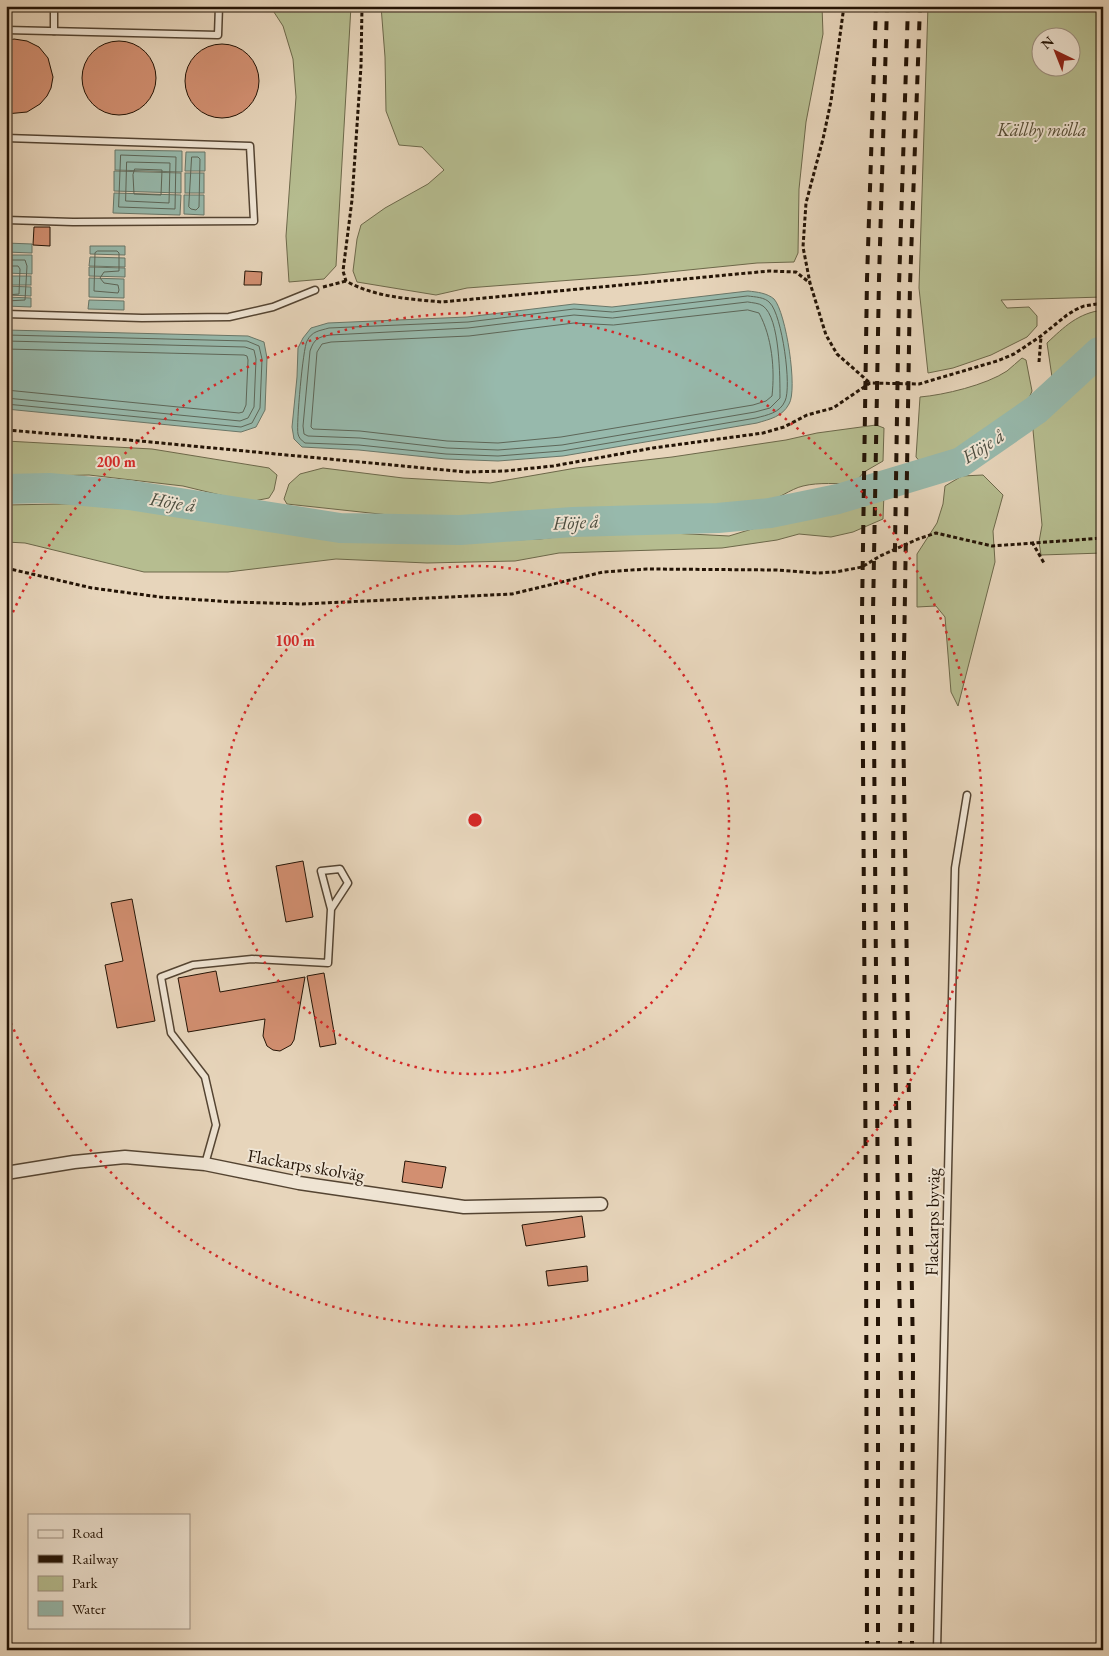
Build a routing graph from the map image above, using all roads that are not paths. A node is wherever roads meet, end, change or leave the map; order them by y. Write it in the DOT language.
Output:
graph roads {
  1 [pos="54,6"];
  2 [pos="219,6"];
  3 [pos="6,30"];
  4 [pos="54,31"];
  5 [pos="6,138"];
  6 [pos="6,220"];
  7 [pos="315,290"];
  8 [pos="6,314"];
  9 [pos="967,795"];
  10 [pos="331,909"];
  11 [pos="205,1164"];
  12 [pos="6,1172"];
  13 [pos="601,1204"];
  14 [pos="937,1650"];
  1 -- 4 [label="lane"];
  2 -- 4 [label="lane"];
  3 -- 4 [label="lane"];
  5 -- 6 [label="lane"];
  7 -- 8 [label="lane"];
  9 -- 14 [label="lane, Flackarps byväg"];
  10 -- 10 [label="lane"];
  10 -- 11 [label="lane"];
  11 -- 12 [label="street, Flackarps skolväg"];
  11 -- 13 [label="street, Flackarps skolväg"];
}
